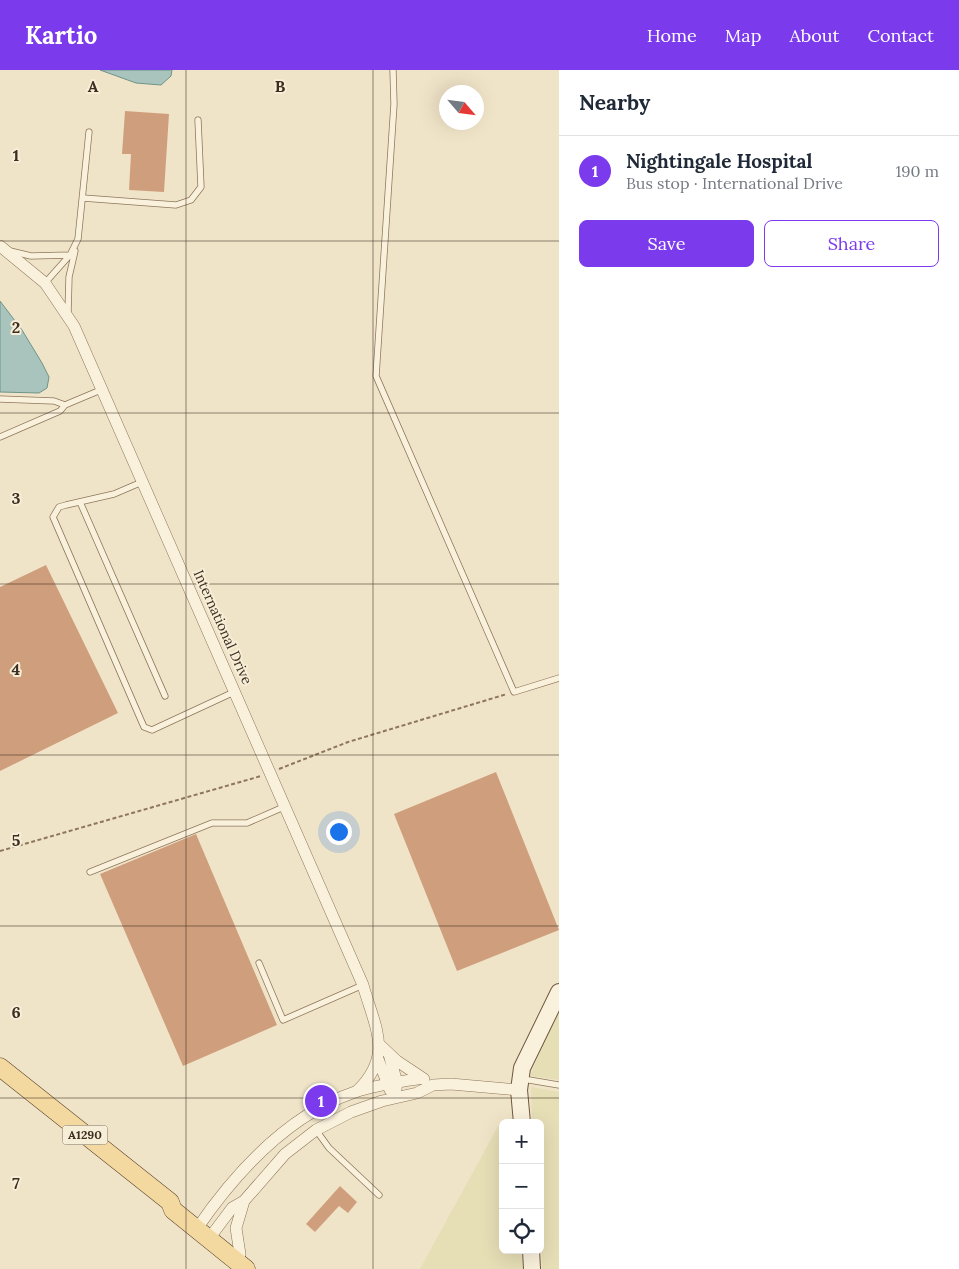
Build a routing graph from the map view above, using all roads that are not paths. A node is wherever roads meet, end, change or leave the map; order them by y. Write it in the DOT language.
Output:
graph roads {
  1 [pos="393,70"];
  2 [pos="198,120"];
  3 [pos="89,132"];
  4 [pos="82,198"];
  5 [pos="3,248"];
  6 [pos="75,249"];
  7 [pos="70,256"];
  8 [pos="45,284"];
  9 [pos="68,315"];
  10 [pos="103,389"];
  11 [pos="0,399"];
  12 [pos="65,405"];
  13 [pos="0,437"];
  14 [pos="142,482"];
  15 [pos="80,502"];
  16 [pos="559,678"];
  17 [pos="234,692"];
  18 [pos="165,696"];
  19 [pos="286,806"];
  20 [pos="90,872"];
  21 [pos="259,963"];
  22 [pos="363,985"];
  23 [pos="559,992"];
  24 [pos="380,1045"];
  25 [pos="389,1054"];
  26 [pos="378,1060"];
  27 [pos="0,1067"];
  28 [pos="422,1078"];
  29 [pos="392,1084"];
  30 [pos="520,1084"];
  31 [pos="433,1085"];
  32 [pos="559,1085"];
  33 [pos="357,1091"];
  34 [pos="394,1098"];
  35 [pos="522,1119"];
  36 [pos="316,1130"];
  37 [pos="380,1194"];
  38 [pos="244,1201"];
  39 [pos="205,1231"];
  40 [pos="530,1254"];
  41 [pos="243,1262"];
  42 [pos="253,1269"];
  43 [pos="532,1269"];
  1 -- 16 [label="lane"];
  2 -- 4 [label="lane"];
  3 -- 4 [label="lane"];
  4 -- 6 [label="lane"];
  5 -- 7 [label="lane"];
  5 -- 8 [label="street, International Drive"];
  6 -- 7 [label="lane"];
  6 -- 9 [label="lane"];
  7 -- 8 [label="lane"];
  8 -- 9 [label="street, International Drive"];
  9 -- 10 [label="street, International Drive"];
  10 -- 12 [label="lane"];
  10 -- 14 [label="street, International Drive"];
  11 -- 12 [label="lane"];
  12 -- 13 [label="lane"];
  14 -- 15 [label="lane"];
  14 -- 17 [label="street, International Drive"];
  15 -- 17 [label="lane"];
  15 -- 18 [label="lane"];
  17 -- 19 [label="street, International Drive"];
  19 -- 20 [label="lane"];
  19 -- 22 [label="street, International Drive"];
  21 -- 22 [label="lane"];
  22 -- 24 [label="street, International Drive"];
  23 -- 30 [label="street"];
  24 -- 25 [label="street, International Drive"];
  24 -- 26 [label="street, International Drive"];
  25 -- 28 [label="street, International Drive"];
  25 -- 29 [label="street, International Drive"];
  26 -- 29 [label="street, International Drive"];
  26 -- 33 [label="street, International Drive"];
  27 -- 39 [label="main road, A1290"];
  28 -- 29 [label="street, International Drive"];
  28 -- 31 [label="street, International Drive"];
  29 -- 33 [label="street, International Drive"];
  29 -- 34 [label="street, International Drive"];
  30 -- 31 [label="street"];
  30 -- 32 [label="lane"];
  30 -- 35 [label="street"];
  31 -- 34 [label="street"];
  33 -- 39 [label="street, International Drive"];
  34 -- 36 [label="street"];
  36 -- 37 [label="lane"];
  36 -- 38 [label="street"];
  38 -- 39 [label="street"];
  38 -- 41 [label="street"];
  39 -- 41 [label="main road, A1290"];
  40 -- 43 [label="street"];
  41 -- 42 [label="main road, A1290"];
}
